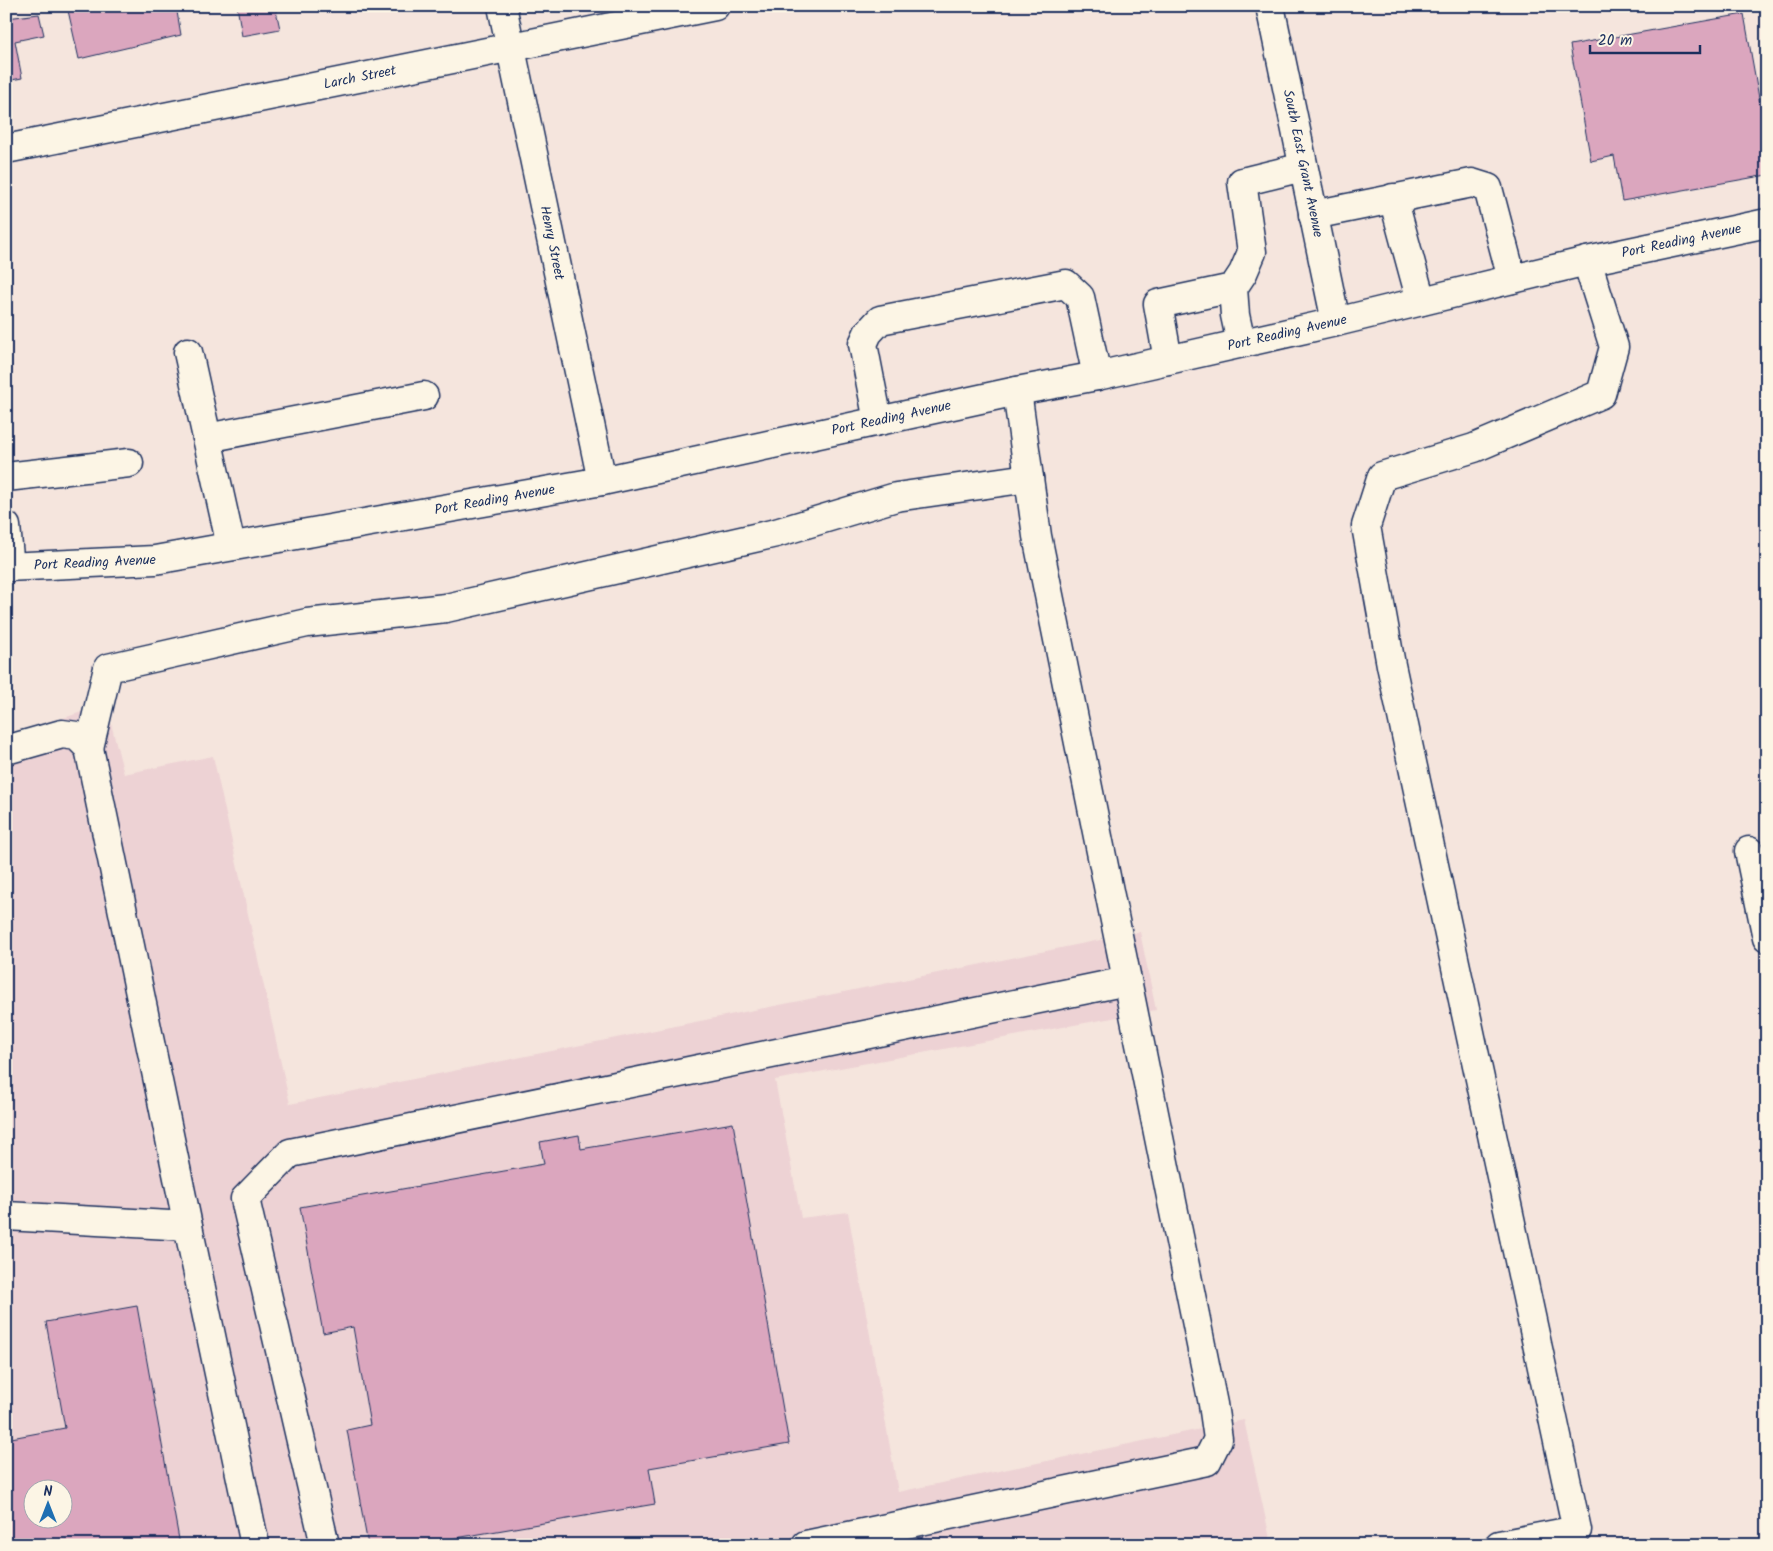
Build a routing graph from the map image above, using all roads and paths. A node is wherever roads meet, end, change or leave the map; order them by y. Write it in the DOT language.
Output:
graph roads {
  1 [pos="502,6"];
  2 [pos="714,6"];
  3 [pos="1270,6"];
  4 [pos="511,47"];
  5 [pos="6,149"];
  6 [pos="1304,167"];
  7 [pos="1393,198"];
  8 [pos="1313,215"];
  9 [pos="1767,223"];
  10 [pos="1587,261"];
  11 [pos="1512,279"];
  12 [pos="1233,288"];
  13 [pos="1421,301"];
  14 [pos="1336,322"];
  15 [pos="1241,343"];
  16 [pos="188,352"];
  17 [pos="1168,360"];
  18 [pos="1096,376"];
  19 [pos="1017,391"];
  20 [pos="424,396"];
  21 [pos="878,421"];
  22 [pos="207,438"];
  23 [pos="129,463"];
  24 [pos="6,477"];
  25 [pos="1029,478"];
  26 [pos="602,481"];
  27 [pos="6,526"];
  28 [pos="231,546"];
  29 [pos="8,567"];
  30 [pos="89,748"];
  31 [pos="6,750"];
  32 [pos="1750,851"];
  33 [pos="1767,938"];
  34 [pos="1127,981"];
  35 [pos="6,1216"];
  36 [pos="188,1226"];
  37 [pos="1579,1537"];
  38 [pos="255,1545"];
  39 [pos="325,1545"];
  40 [pos="806,1545"];
  41 [pos="1499,1545"];
  1 -- 4 [label="street, Henry Street"];
  2 -- 4 [label="street, Larch Street"];
  3 -- 6 [label="street, South East Grant Avenue"];
  4 -- 5 [label="street, Larch Street"];
  4 -- 26 [label="street, Henry Street"];
  6 -- 8 [label="street, South East Grant Avenue"];
  6 -- 12 [label="street"];
  7 -- 8 [label="street"];
  7 -- 11 [label="street"];
  7 -- 13 [label="street"];
  8 -- 14 [label="street, South East Grant Avenue"];
  9 -- 10 [label="street, Port Reading Avenue"];
  10 -- 11 [label="street, Port Reading Avenue"];
  10 -- 37 [label="street"];
  11 -- 13 [label="street, Port Reading Avenue"];
  12 -- 15 [label="street"];
  12 -- 17 [label="street"];
  13 -- 14 [label="street, Port Reading Avenue"];
  14 -- 15 [label="street, Port Reading Avenue"];
  15 -- 17 [label="street, Port Reading Avenue"];
  16 -- 22 [label="street"];
  17 -- 18 [label="street, Port Reading Avenue"];
  18 -- 19 [label="street, Port Reading Avenue"];
  18 -- 21 [label="street"];
  19 -- 21 [label="street, Port Reading Avenue"];
  19 -- 25 [label="street"];
  20 -- 22 [label="street"];
  21 -- 26 [label="street, Port Reading Avenue"];
  22 -- 28 [label="street"];
  23 -- 24 [label="street"];
  25 -- 30 [label="street"];
  25 -- 34 [label="street"];
  26 -- 28 [label="street, Port Reading Avenue"];
  27 -- 29 [label="street"];
  28 -- 29 [label="street, Port Reading Avenue"];
  30 -- 31 [label="street"];
  30 -- 36 [label="street"];
  32 -- 33 [label="street"];
  34 -- 39 [label="street"];
  34 -- 40 [label="street"];
  35 -- 36 [label="street"];
  36 -- 38 [label="street"];
  37 -- 41 [label="street"];
}
